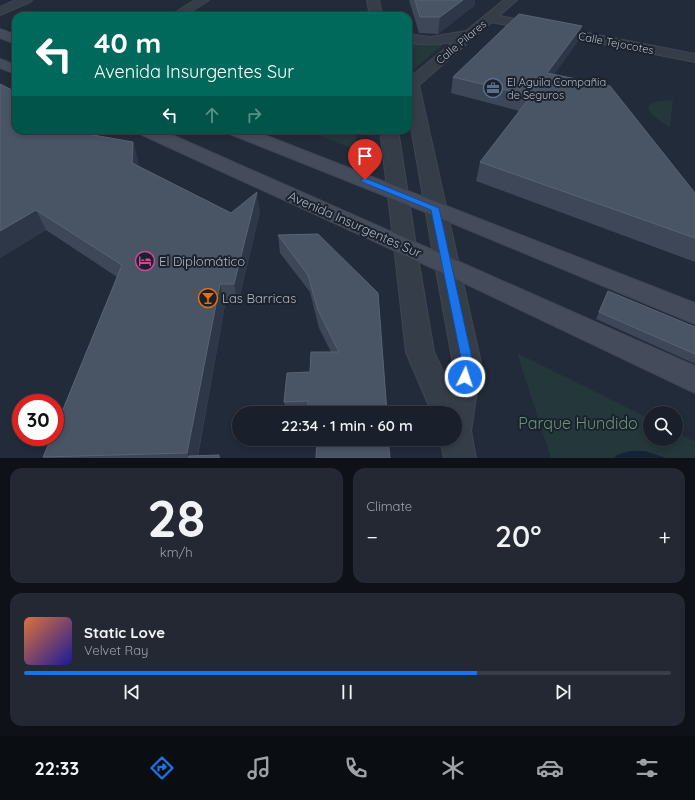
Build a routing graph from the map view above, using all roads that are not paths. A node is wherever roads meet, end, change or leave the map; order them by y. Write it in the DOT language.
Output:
graph roads {
  1 [pos="26,0"];
  2 [pos="203,0"];
  3 [pos="374,0"];
  4 [pos="511,0"];
  5 [pos="0,11"];
  6 [pos="183,12"];
  7 [pos="376,12"];
  8 [pos="490,18"];
  9 [pos="0,33"];
  10 [pos="472,34"];
  11 [pos="12,38"];
  12 [pos="412,39"];
  13 [pos="695,58"];
  14 [pos="0,63"];
  15 [pos="12,68"];
  16 [pos="412,83"];
  17 [pos="412,89"];
  18 [pos="155,134"];
  19 [pos="254,134"];
  20 [pos="390,134"];
  21 [pos="398,193"];
  22 [pos="435,208"];
  23 [pos="405,246"];
  24 [pos="447,265"];
  25 [pos="695,314"];
  26 [pos="695,380"];
  27 [pos="444,406"];
  28 [pos="459,406"];
  29 [pos="458,446"];
  30 [pos="460,458"];
  1 -- 5 [label="street"];
  2 -- 6 [label="street"];
  3 -- 7 [label="street"];
  4 -- 8 [label="street, Calle Pilares"];
  8 -- 10 [label="street, Calle Pilares"];
  8 -- 13 [label="street, Calle Tejocotes"];
  9 -- 11 [label="main road"];
  10 -- 12 [label="street"];
  10 -- 16 [label="street, Calle Pilares"];
  14 -- 15 [label="main road"];
  17 -- 22 [label="street, Calle Pilares"];
  18 -- 23 [label="main road, Avenida Insurgentes Sur"];
  19 -- 21 [label="main road"];
  20 -- 21 [label="street"];
  21 -- 22 [label="main road"];
  21 -- 23 [label="street"];
  22 -- 24 [label="street"];
  22 -- 25 [label="main road"];
  23 -- 24 [label="main road, Avenida Insurgentes Sur"];
  23 -- 27 [label="street"];
  24 -- 26 [label="main road, Avenida Insurgentes Sur"];
  24 -- 28 [label="street"];
  29 -- 30 [label="street"];
}
